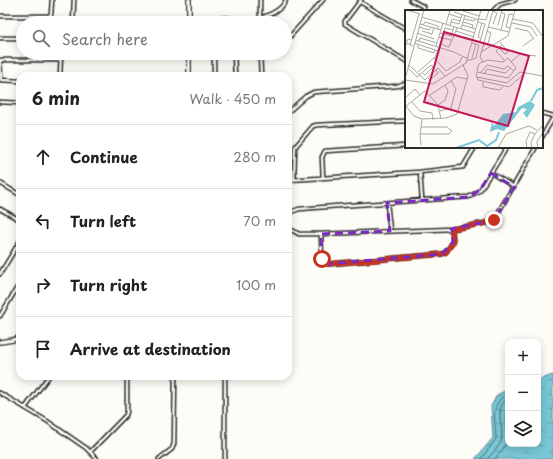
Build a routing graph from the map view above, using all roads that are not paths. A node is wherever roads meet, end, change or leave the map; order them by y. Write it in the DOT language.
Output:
graph roads {
  1 [pos="52,0"];
  2 [pos="74,0"];
  3 [pos="189,0"];
  4 [pos="260,0"];
  5 [pos="286,0"];
  6 [pos="323,0"];
  7 [pos="411,0"];
  8 [pos="514,0"];
  9 [pos="361,1"];
  10 [pos="422,10"];
  11 [pos="494,10"];
  12 [pos="0,16"];
  13 [pos="73,16"];
  14 [pos="190,16"];
  15 [pos="260,16"];
  16 [pos="267,16"];
  17 [pos="405,28"];
  18 [pos="292,34"];
  19 [pos="0,38"];
  20 [pos="16,38"];
  21 [pos="0,60"];
  22 [pos="61,60"];
  23 [pos="189,60"];
  24 [pos="214,60"];
  25 [pos="234,60"];
  26 [pos="260,60"];
  27 [pos="405,60"];
  28 [pos="60,72"];
  29 [pos="189,72"];
  30 [pos="214,72"];
  31 [pos="235,72"];
  32 [pos="261,72"];
  33 [pos="16,80"];
  34 [pos="405,84"];
  35 [pos="0,102"];
  36 [pos="16,103"];
  37 [pos="292,108"];
  38 [pos="543,113"];
  39 [pos="553,117"];
  40 [pos="405,121"];
  41 [pos="543,135"];
  42 [pos="405,146"];
  43 [pos="474,148"];
  44 [pos="506,148"];
  45 [pos="535,148"];
  46 [pos="420,172"];
  47 [pos="492,173"];
  48 [pos="323,178"];
  49 [pos="294,179"];
  50 [pos="0,183"];
  51 [pos="514,186"];
  52 [pos="16,193"];
  53 [pos="422,200"];
  54 [pos="387,203"];
  55 [pos="0,209"];
  56 [pos="292,212"];
  57 [pos="16,218"];
  58 [pos="452,229"];
  59 [pos="292,230"];
  60 [pos="390,231"];
  61 [pos="321,234"];
  62 [pos="16,250"];
  63 [pos="0,274"];
  64 [pos="16,290"];
  65 [pos="0,316"];
  66 [pos="16,339"];
  67 [pos="0,342"];
  68 [pos="46,380"];
  69 [pos="127,380"];
  70 [pos="175,380"];
  71 [pos="225,380"];
  72 [pos="0,393"];
  73 [pos="25,408"];
  74 [pos="91,451"];
  75 [pos="98,459"];
  76 [pos="159,459"];
  77 [pos="225,459"];
  1 -- 12 [label="street"];
  2 -- 13 [label="street"];
  3 -- 14 [label="street"];
  4 -- 15 [label="street"];
  5 -- 16 [label="street"];
  6 -- 18 [label="street"];
  7 -- 10 [label="street"];
  8 -- 11 [label="street"];
  9 -- 17 [label="street"];
  9 -- 27 [label="street"];
  19 -- 20 [label="street"];
  21 -- 22 [label="street"];
  21 -- 33 [label="street"];
  22 -- 28 [label="street"];
  23 -- 29 [label="street"];
  24 -- 30 [label="street"];
  25 -- 31 [label="street"];
  26 -- 32 [label="street"];
  34 -- 37 [label="street"];
  35 -- 36 [label="street"];
  38 -- 39 [label="street"];
  39 -- 41 [label="street"];
  40 -- 49 [label="street"];
  42 -- 48 [label="street"];
  43 -- 46 [label="street"];
  44 -- 47 [label="street"];
  45 -- 51 [label="street"];
  46 -- 48 [label="street"];
  46 -- 53 [label="street"];
  47 -- 51 [label="street"];
  47 -- 53 [label="street"];
  48 -- 49 [label="street"];
  50 -- 52 [label="street"];
  51 -- 58 [label="street"];
  53 -- 54 [label="street"];
  54 -- 56 [label="street"];
  54 -- 60 [label="street"];
  55 -- 57 [label="street"];
  58 -- 60 [label="street"];
  58 -- 61 [label="street"];
  59 -- 61 [label="street"];
  60 -- 61 [label="street"];
  62 -- 63 [label="street"];
  64 -- 65 [label="street"];
  66 -- 67 [label="street"];
  68 -- 73 [label="street"];
  69 -- 74 [label="street"];
  70 -- 76 [label="street"];
  71 -- 77 [label="street"];
  72 -- 73 [label="street"];
  73 -- 74 [label="street"];
  74 -- 75 [label="street"];
}
